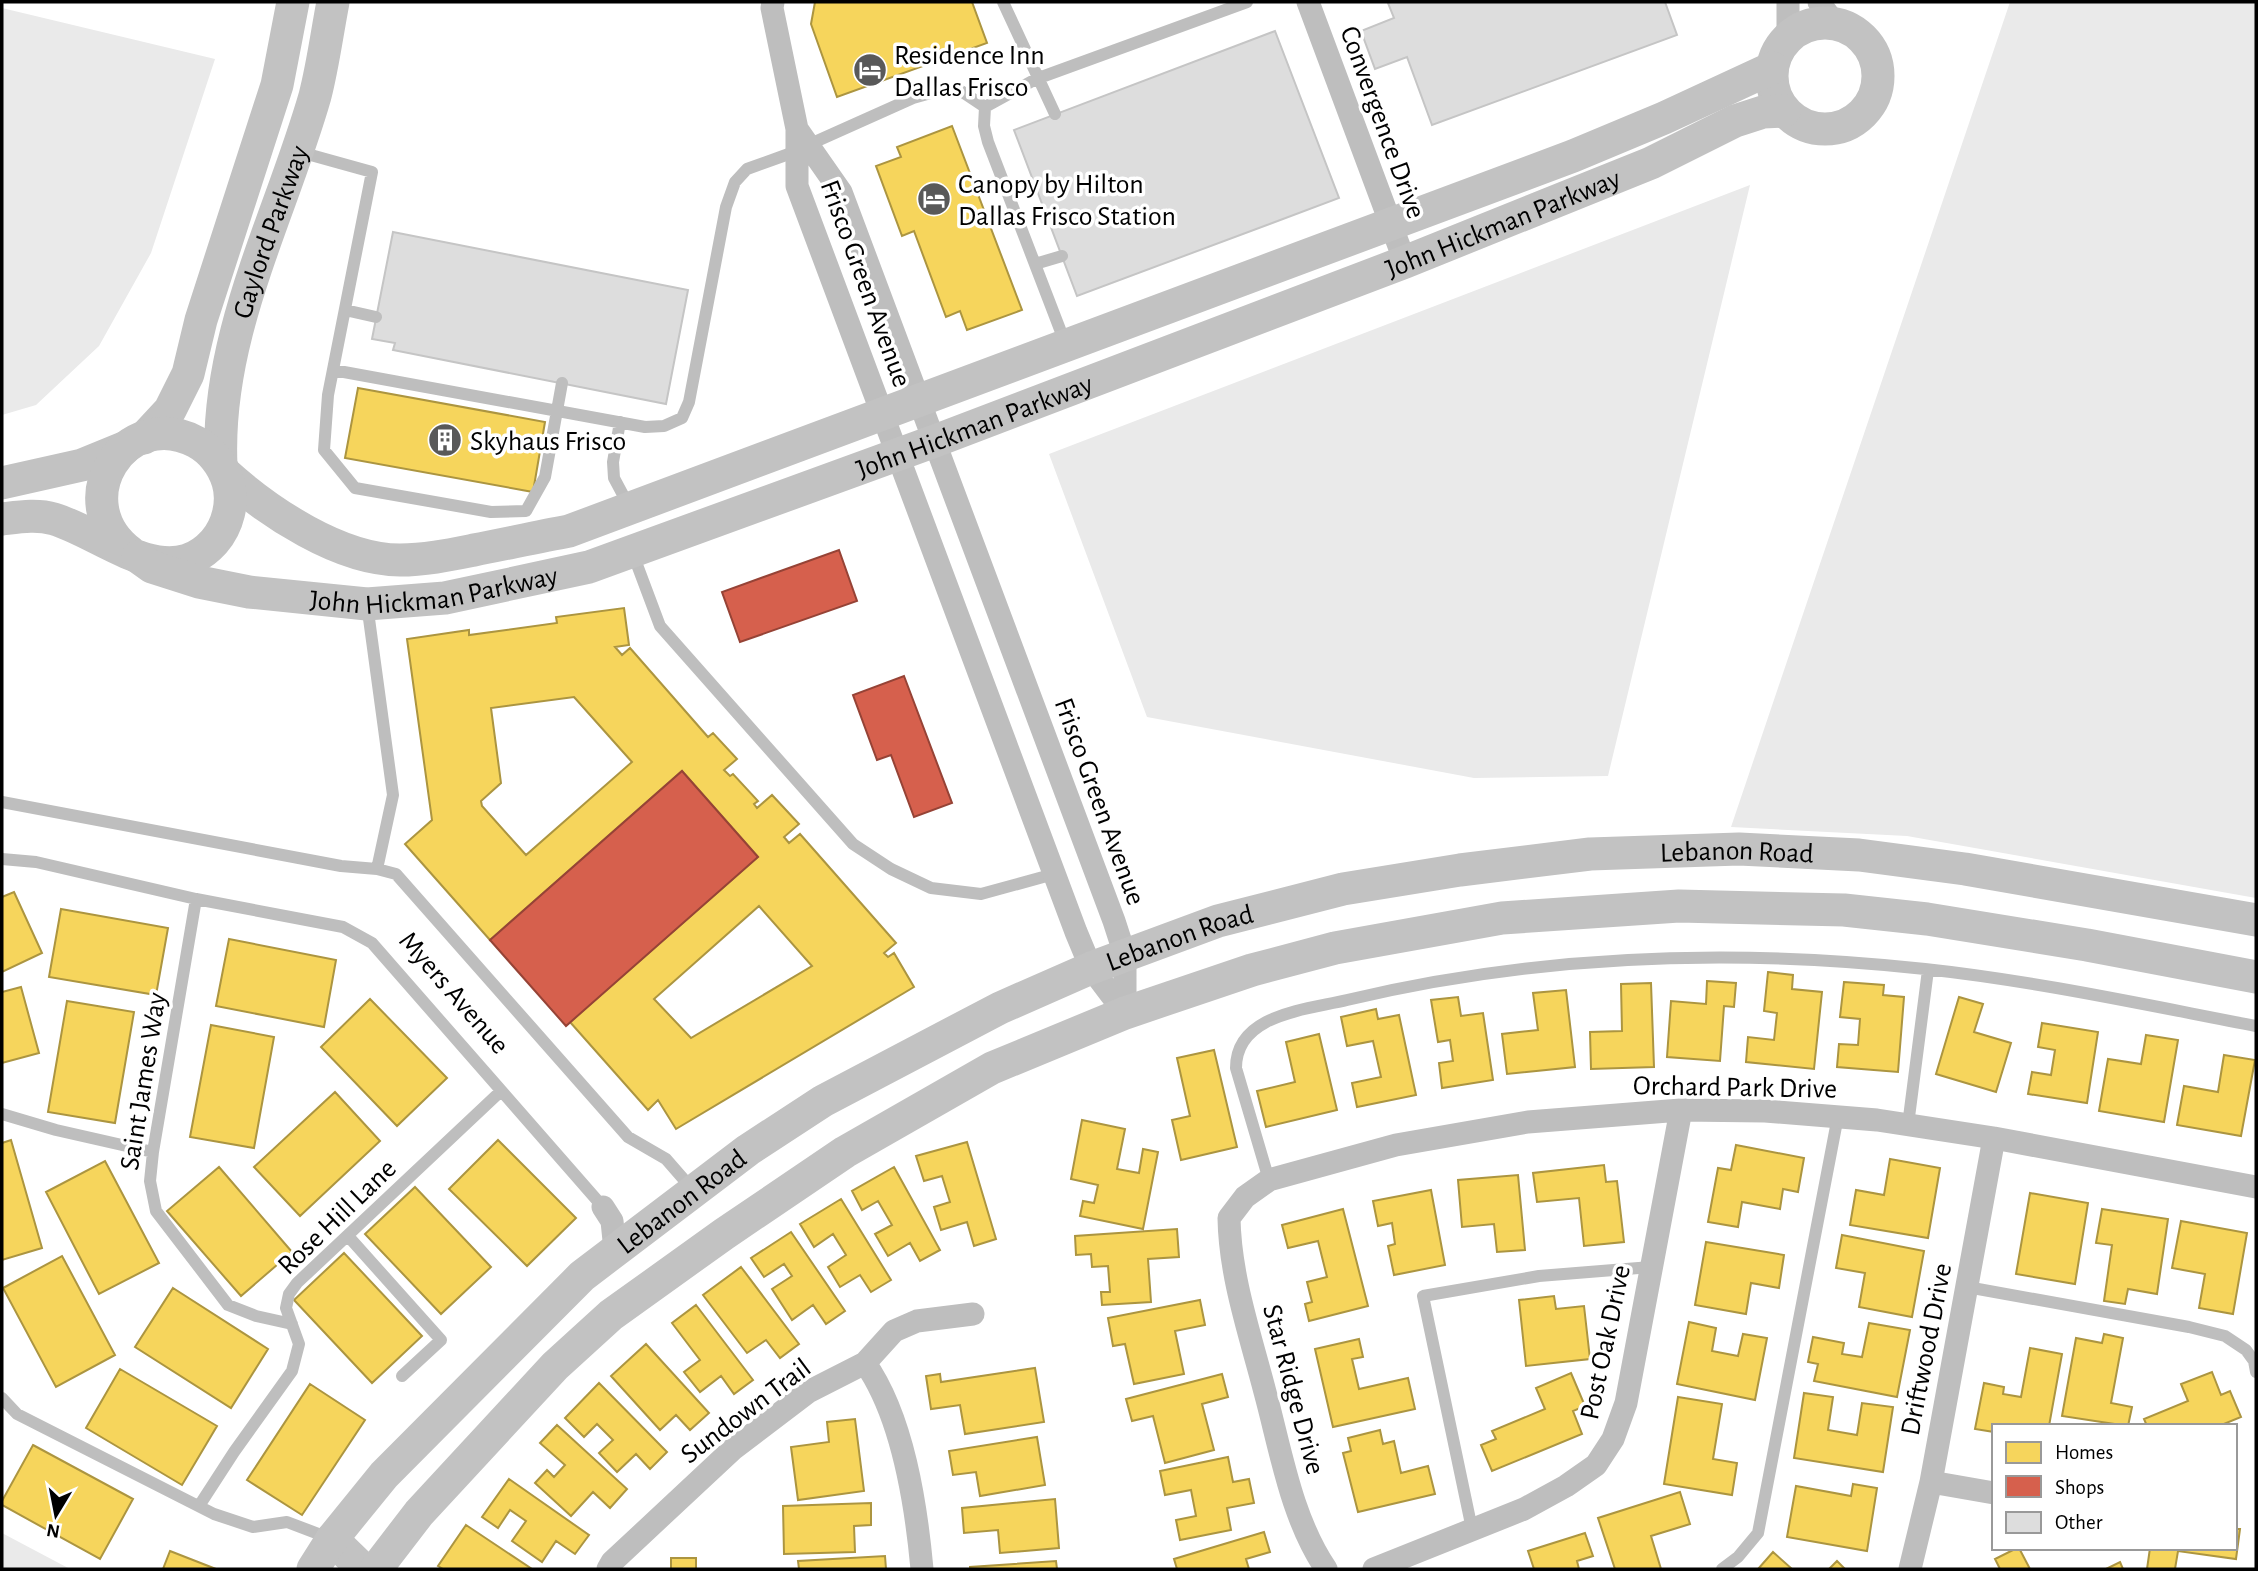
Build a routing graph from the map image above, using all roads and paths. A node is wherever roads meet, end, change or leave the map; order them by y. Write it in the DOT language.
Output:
graph roads {
  1 [pos="293,2"];
  2 [pos="333,2"];
  3 [pos="773,2"];
  4 [pos="1003,2"];
  5 [pos="1247,2"];
  6 [pos="1308,2"];
  7 [pos="1788,2"];
  8 [pos="1827,13"];
  9 [pos="1788,38"];
  10 [pos="1772,68"];
  11 [pos="1039,79"];
  12 [pos="985,107"];
  13 [pos="1784,111"];
  14 [pos="1055,114"];
  15 [pos="260,141"];
  16 [pos="800,142"];
  17 [pos="296,150"];
  18 [pos="1391,225"];
  19 [pos="1062,256"];
  20 [pos="1405,262"];
  21 [pos="1035,264"];
  22 [pos="345,310"];
  23 [pos="376,317"];
  24 [pos="1067,346"];
  25 [pos="333,370"];
  26 [pos="562,383"];
  27 [pos="920,401"];
  28 [pos="557,411"];
  29 [pos="883,415"];
  30 [pos="620,422"];
  31 [pos="935,441"];
  32 [pos="135,443"];
  33 [pos="897,455"];
  34 [pos="223,469"];
  35 [pos="2,484"];
  36 [pos="630,509"];
  37 [pos="2,519"];
  38 [pos="631,551"];
  39 [pos="134,555"];
  40 [pos="367,604"];
  41 [pos="2,802"];
  42 [pos="2,859"];
  43 [pos="377,869"];
  44 [pos="1054,874"];
  45 [pos="196,899"];
  46 [pos="2256,920"];
  47 [pos="1125,955"];
  48 [pos="1091,968"];
  49 [pos="1928,970"];
  50 [pos="2256,977"];
  51 [pos="1125,1013"];
  52 [pos="2256,1026"];
  53 [pos="501,1091"];
  54 [pos="1681,1110"];
  55 [pos="2,1114"];
  56 [pos="1838,1116"];
  57 [pos="1908,1125"];
  58 [pos="1994,1138"];
  59 [pos="153,1152"];
  60 [pos="1269,1180"];
  61 [pos="2256,1187"];
  62 [pos="694,1191"];
  63 [pos="603,1207"];
  64 [pos="1229,1218"];
  65 [pos="724,1234"];
  66 [pos="348,1236"];
  67 [pos="615,1250"];
  68 [pos="1651,1267"];
  69 [pos="1967,1287"];
  70 [pos="972,1314"];
  71 [pos="292,1324"];
  72 [pos="864,1363"];
  73 [pos="2256,1372"];
  74 [pos="402,1376"];
  75 [pos="2,1398"];
  76 [pos="1931,1482"];
  77 [pos="1992,1493"];
  78 [pos="200,1506"];
  79 [pos="1472,1529"];
  80 [pos="331,1539"];
  81 [pos="313,1569"];
  82 [pos="363,1569"];
  83 [pos="376,1569"];
  84 [pos="608,1569"];
  85 [pos="922,1569"];
  86 [pos="1326,1569"];
  87 [pos="1374,1569"];
  88 [pos="1722,1569"];
  89 [pos="1910,1569"];
  1 -- 15 [label="street, Gaylord Parkway"];
  2 -- 17 [label="street, Gaylord Parkway"];
  3 -- 16 [label="street, Frisco Green Avenue"];
  4 -- 11 [label="lane"];
  5 -- 11 [label="lane"];
  6 -- 18 [label="street, Convergence Drive"];
  7 -- 9 [label="street"];
  8 -- 9 [label="street"];
  8 -- 13 [label="street"];
  9 -- 10 [label="street"];
  10 -- 13 [label="street"];
  10 -- 18 [label="street, John Hickman Parkway"];
  11 -- 12 [label="lane"];
  11 -- 14 [label="lane"];
  12 -- 16 [label="lane"];
  12 -- 21 [label="lane"];
  13 -- 20 [label="street, John Hickman Parkway"];
  15 -- 17 [label="street"];
  15 -- 32 [label="street, Gaylord Parkway"];
  16 -- 27 [label="street, Frisco Green Avenue"];
  16 -- 29 [label="street, Frisco Green Avenue"];
  16 -- 30 [label="lane"];
  17 -- 22 [label="lane"];
  17 -- 34 [label="street, Gaylord Parkway"];
  18 -- 20 [label="street, Convergence Drive"];
  18 -- 24 [label="street, John Hickman Parkway"];
  19 -- 21 [label="lane"];
  20 -- 31 [label="street, John Hickman Parkway"];
  21 -- 24 [label="lane"];
  22 -- 23 [label="lane"];
  22 -- 25 [label="lane"];
  24 -- 27 [label="street, John Hickman Parkway"];
  25 -- 28 [label="lane"];
  25 -- 28 [label="lane"];
  26 -- 28 [label="lane"];
  27 -- 29 [label="street, John Hickman Parkway"];
  27 -- 31 [label="street, Frisco Green Avenue"];
  28 -- 30 [label="lane"];
  29 -- 33 [label="street, Frisco Green Avenue"];
  29 -- 36 [label="street, John Hickman Parkway"];
  30 -- 36 [label="lane"];
  31 -- 33 [label="street, John Hickman Parkway"];
  31 -- 47 [label="street, Frisco Green Avenue"];
  32 -- 34 [label="street"];
  32 -- 35 [label="street"];
  32 -- 39 [label="street"];
  33 -- 38 [label="street, John Hickman Parkway"];
  33 -- 44 [label="street, Frisco Green Avenue"];
  34 -- 36 [label="street, John Hickman Parkway"];
  34 -- 39 [label="street"];
  37 -- 39 [label="street, John Hickman Parkway"];
  38 -- 40 [label="street, John Hickman Parkway"];
  38 -- 44 [label="lane"];
  39 -- 40 [label="street, John Hickman Parkway"];
  40 -- 43 [label="lane"];
  41 -- 43 [label="lane"];
  42 -- 45 [label="lane, Myers Avenue"];
  43 -- 62 [label="lane"];
  44 -- 48 [label="street, Frisco Green Avenue"];
  45 -- 53 [label="lane, Myers Avenue"];
  45 -- 59 [label="lane, Saint James Way"];
  46 -- 47 [label="street, Lebanon Road"];
  47 -- 48 [label="street, Lebanon Road"];
  47 -- 51 [label="street, Frisco Green Avenue"];
  48 -- 51 [label="street, Frisco Green Avenue"];
  48 -- 62 [label="street, Lebanon Road"];
  49 -- 52 [label="lane"];
  49 -- 57 [label="lane"];
  49 -- 60 [label="lane"];
  50 -- 51 [label="street, Lebanon Road"];
  51 -- 65 [label="street, Lebanon Road"];
  53 -- 63 [label="lane, Myers Avenue"];
  53 -- 66 [label="lane, Rose Hill Lane"];
  54 -- 56 [label="street, Orchard Park Drive"];
  54 -- 60 [label="street, Orchard Park Drive"];
  54 -- 68 [label="street, Post Oak Drive"];
  55 -- 59 [label="lane"];
  56 -- 57 [label="street, Orchard Park Drive"];
  56 -- 88 [label="lane"];
  57 -- 58 [label="street, Orchard Park Drive"];
  58 -- 61 [label="street, Orchard Park Drive"];
  58 -- 69 [label="street, Driftwood Drive"];
  59 -- 71 [label="lane, Saint James Way"];
  60 -- 64 [label="street, Orchard Park Drive"];
  62 -- 65 [label="street"];
  62 -- 67 [label="street, Lebanon Road"];
  63 -- 67 [label="street, Myers Avenue"];
  64 -- 86 [label="street, Star Ridge Drive"];
  65 -- 83 [label="street, Lebanon Road"];
  66 -- 71 [label="lane, Rose Hill Lane"];
  66 -- 74 [label="lane"];
  67 -- 80 [label="street, Lebanon Road"];
  68 -- 79 [label="street, Post Oak Drive"];
  68 -- 79 [label="lane"];
  69 -- 73 [label="lane"];
  69 -- 76 [label="street, Driftwood Drive"];
  70 -- 72 [label="street, Sundown Trail"];
  71 -- 78 [label="lane, Rose Hill Lane"];
  72 -- 84 [label="street, Sundown Trail"];
  72 -- 85 [label="street"];
  75 -- 78 [label="lane"];
  76 -- 77 [label="street"];
  76 -- 89 [label="street, Driftwood Drive"];
  78 -- 80 [label="lane"];
  79 -- 87 [label="street, Post Oak Drive"];
  80 -- 81 [label="street, Lebanon Road"];
  80 -- 82 [label="street"];
}
